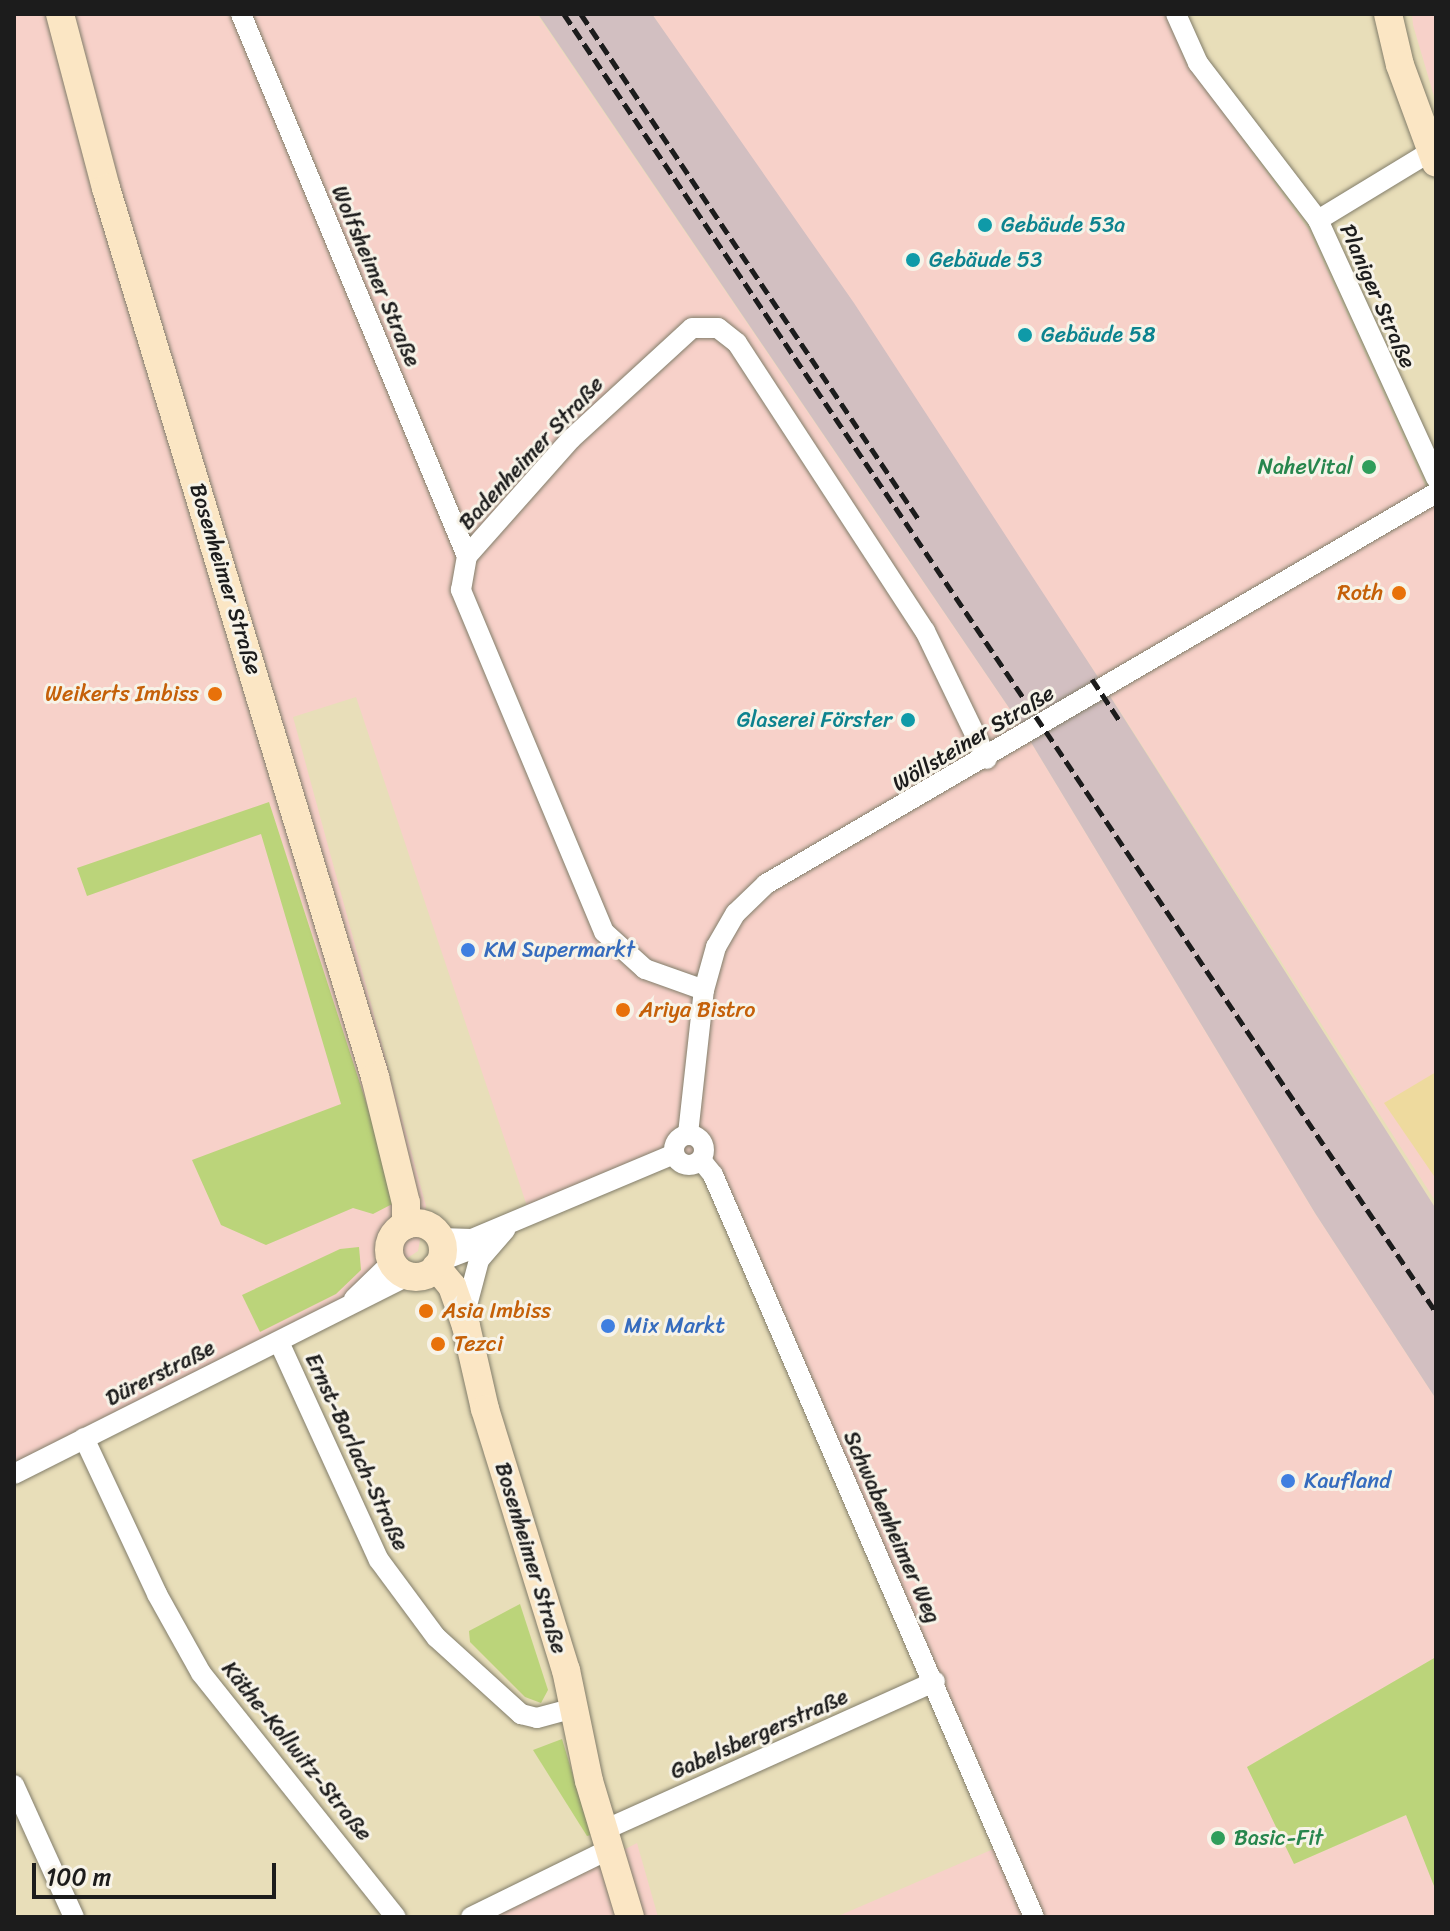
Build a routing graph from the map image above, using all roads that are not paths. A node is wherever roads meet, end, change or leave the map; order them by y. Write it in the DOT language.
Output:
graph roads {
  1 [pos="36,14"];
  2 [pos="49,14"];
  3 [pos="60,14"];
  4 [pos="241,14"];
  5 [pos="1176,14"];
  6 [pos="1388,14"];
  7 [pos="58,46"];
  8 [pos="75,81"];
  9 [pos="1433,158"];
  10 [pos="1318,220"];
  11 [pos="1412,430"];
  12 [pos="1436,458"];
  13 [pos="1436,478"];
  14 [pos="1436,493"];
  15 [pos="467,556"];
  16 [pos="987,759"];
  17 [pos="704,990"];
  18 [pos="375,1077"];
  19 [pos="688,1134"];
  20 [pos="674,1154"];
  21 [pos="701,1160"];
  22 [pos="511,1224"];
  23 [pos="494,1240"];
  24 [pos="422,1254"];
  25 [pos="466,1326"];
  26 [pos="279,1342"];
  27 [pos="485,1409"];
  28 [pos="84,1438"];
  29 [pos="14,1474"];
  30 [pos="935,1681"];
  31 [pos="575,1708"];
  32 [pos="14,1785"];
  33 [pos="609,1835"];
  34 [pos="74,1917"];
  35 [pos="396,1917"];
  36 [pos="471,1917"];
  37 [pos="630,1917"];
  38 [pos="645,1917"];
  39 [pos="1034,1917"];
  1 -- 7 [label="street"];
  2 -- 7 [label="street, Bosenheimer Straße"];
  3 -- 8 [label="street, Bosenheimer Straße"];
  4 -- 15 [label="street, Wolfsheimer Straße"];
  5 -- 10 [label="street, Planiger Straße"];
  6 -- 9 [label="street"];
  7 -- 8 [label="street, Bosenheimer Straße"];
  8 -- 18 [label="street, Bosenheimer Straße"];
  9 -- 10 [label="street, Planiger Straße"];
  10 -- 11 [label="street, Planiger Straße"];
  11 -- 12 [label="street"];
  11 -- 13 [label="street, Planiger Straße"];
  14 -- 16 [label="street, Wöllsteiner Straße"];
  15 -- 16 [label="street, Badenheimer Straße"];
  15 -- 17 [label="street, Badenheimer Straße"];
  16 -- 17 [label="street, Wöllsteiner Straße"];
  17 -- 19 [label="street, Wöllsteiner Straße"];
  18 -- 24 [label="street, Bosenheimer Straße"];
  18 -- 24 [label="street, Bosenheimer Straße"];
  19 -- 20 [label="street"];
  19 -- 21 [label="street"];
  20 -- 21 [label="street"];
  20 -- 22 [label="street"];
  21 -- 30 [label="street, Schwabenheimer Weg"];
  22 -- 23 [label="street"];
  22 -- 24 [label="street"];
  23 -- 24 [label="street"];
  23 -- 25 [label="street"];
  24 -- 25 [label="street, Bosenheimer Straße"];
  24 -- 26 [label="street, Dürerstraße"];
  24 -- 27 [label="street, Bosenheimer Straße"];
  25 -- 27 [label="street, Bosenheimer Straße"];
  26 -- 28 [label="street, Dürerstraße"];
  26 -- 31 [label="street, Ernst-Barlach-Straße"];
  27 -- 31 [label="street, Bosenheimer Straße"];
  28 -- 29 [label="street, Dürerstraße"];
  28 -- 35 [label="street, Käthe-Kollwitz-Straße"];
  30 -- 33 [label="street, Gabelsbergerstraße"];
  30 -- 39 [label="street, Schwabenheimer Weg"];
  31 -- 33 [label="street, Bosenheimer Straße"];
  32 -- 34 [label="street"];
  33 -- 36 [label="street, Gabelsbergerstraße"];
  33 -- 37 [label="street, Bosenheimer Straße"];
  33 -- 38 [label="street, Bosenheimer Straße"];
}
